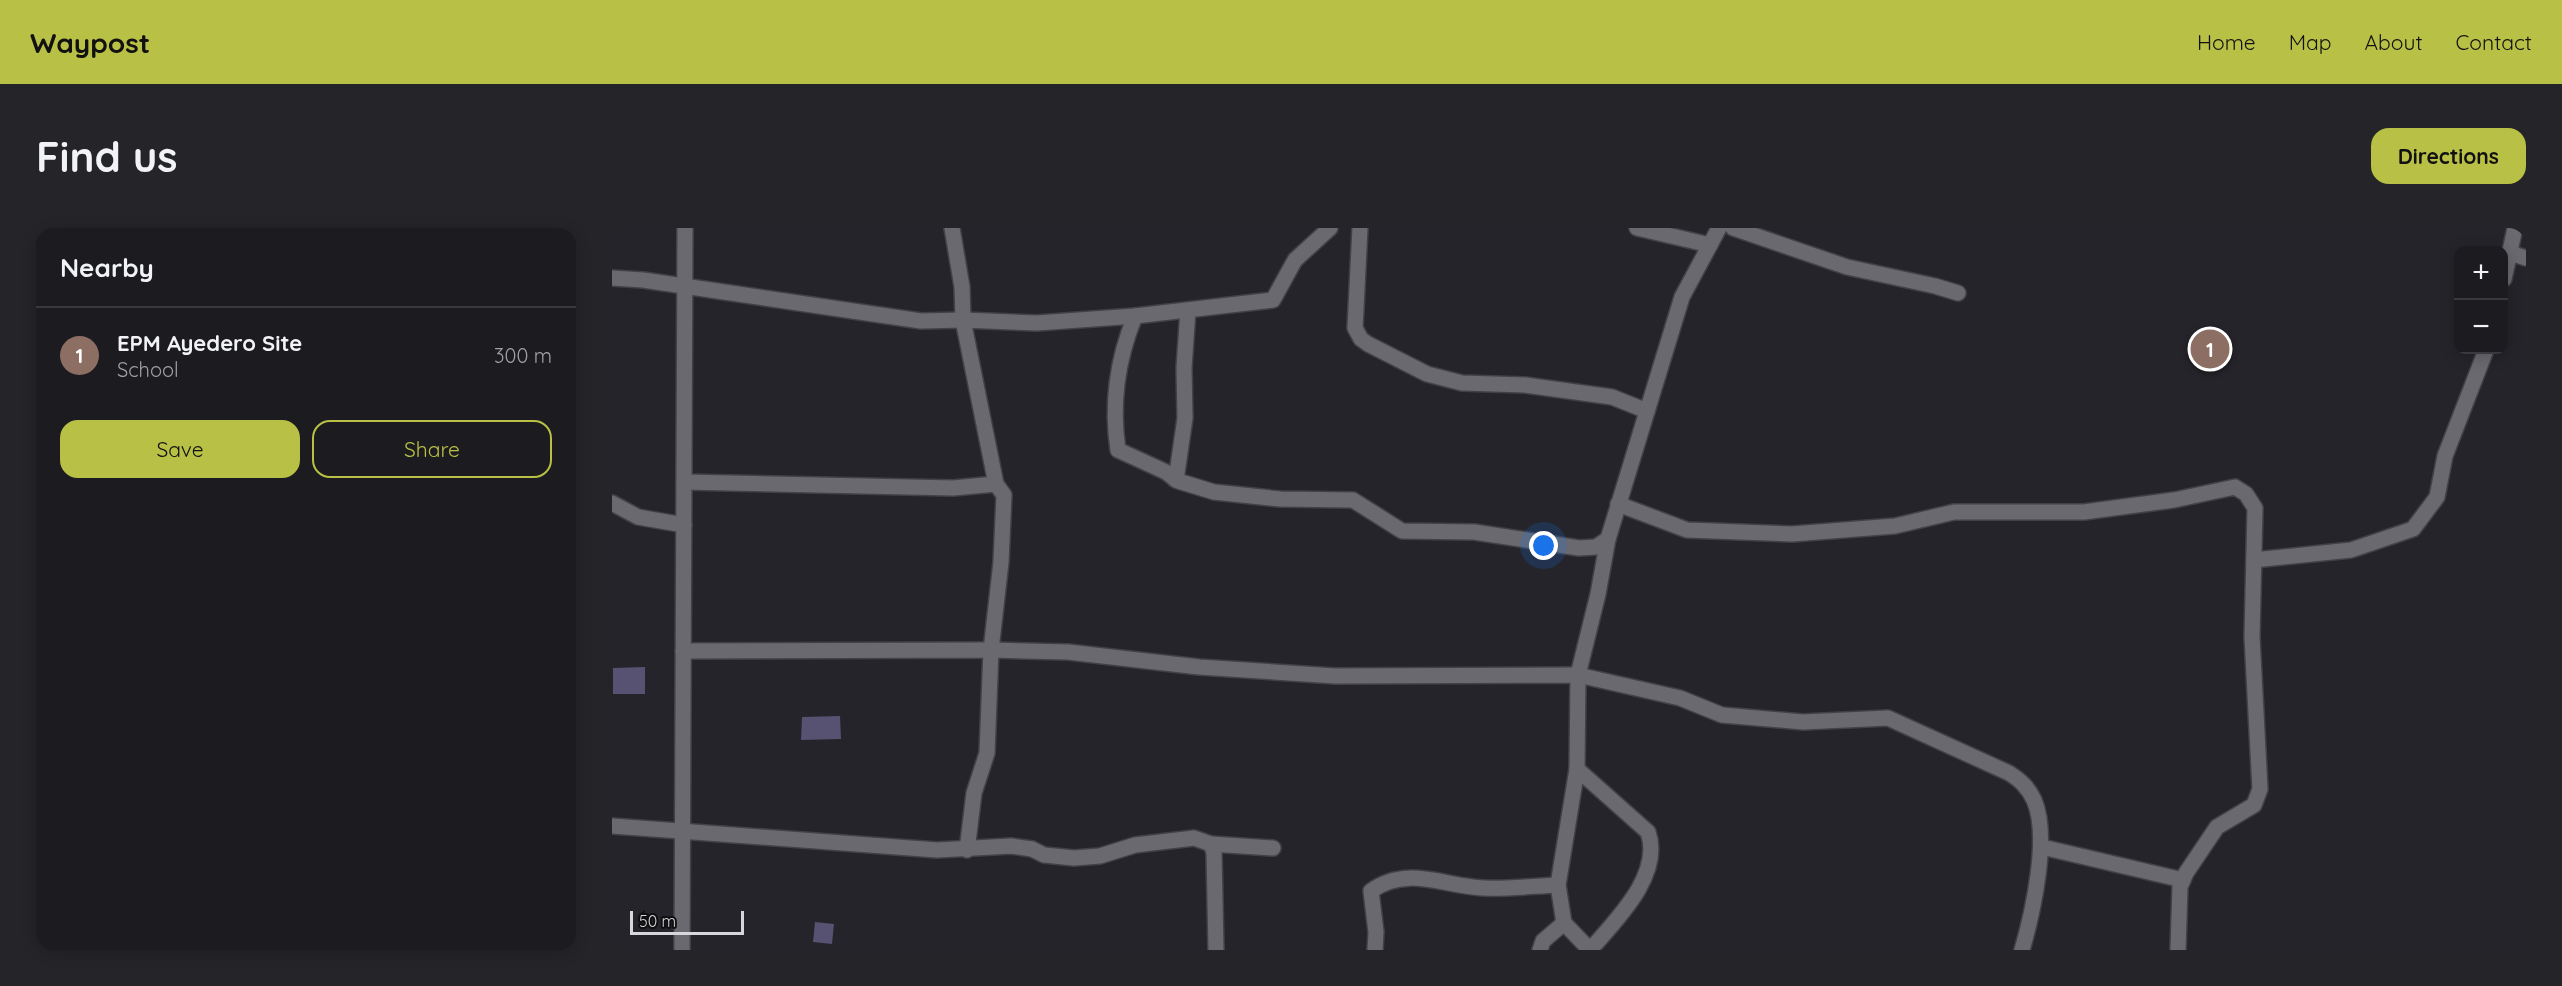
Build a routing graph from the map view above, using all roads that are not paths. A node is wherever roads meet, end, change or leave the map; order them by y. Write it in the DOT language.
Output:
graph roads {
  1 [pos="685,228"];
  2 [pos="952,228"];
  3 [pos="1330,228"];
  4 [pos="1360,228"];
  5 [pos="1637,228"];
  6 [pos="1719,228"];
  7 [pos="1733,228"];
  8 [pos="2515,228"];
  9 [pos="1710,245"];
  10 [pos="2510,253"];
  11 [pos="2526,258"];
  12 [pos="2508,262"];
  13 [pos="612,278"];
  14 [pos="687,286"];
  15 [pos="1958,293"];
  16 [pos="1188,310"];
  17 [pos="1135,316"];
  18 [pos="963,320"];
  19 [pos="2484,354"];
  20 [pos="1647,411"];
  21 [pos="1176,480"];
  22 [pos="684,482"];
  23 [pos="996,484"];
  24 [pos="612,503"];
  25 [pos="1618,504"];
  26 [pos="684,525"];
  27 [pos="1608,539"];
  28 [pos="2254,560"];
  29 [pos="991,650"];
  30 [pos="683,651"];
  31 [pos="1578,675"];
  32 [pos="1578,769"];
  33 [pos="612,826"];
  34 [pos="683,829"];
  35 [pos="1211,844"];
  36 [pos="2042,847"];
  37 [pos="1273,848"];
  38 [pos="967,850"];
  39 [pos="2183,880"];
  40 [pos="1558,885"];
  41 [pos="1564,923"];
  42 [pos="682,950"];
  43 [pos="1216,950"];
  44 [pos="1375,950"];
  45 [pos="1540,950"];
  46 [pos="1590,950"];
  47 [pos="2022,950"];
  48 [pos="2178,950"];
  1 -- 14 [label="street"];
  2 -- 18 [label="street"];
  3 -- 16 [label="street"];
  4 -- 20 [label="street"];
  5 -- 9 [label="street"];
  6 -- 9 [label="street"];
  7 -- 15 [label="street"];
  8 -- 10 [label="street"];
  9 -- 20 [label="street"];
  10 -- 11 [label="street"];
  10 -- 12 [label="street"];
  13 -- 14 [label="street"];
  14 -- 18 [label="street"];
  14 -- 22 [label="street"];
  16 -- 17 [label="street"];
  16 -- 21 [label="street"];
  17 -- 18 [label="street"];
  17 -- 21 [label="street"];
  18 -- 23 [label="street"];
  19 -- 28 [label="street"];
  20 -- 25 [label="street"];
  21 -- 27 [label="street"];
  22 -- 23 [label="street"];
  22 -- 26 [label="street"];
  23 -- 29 [label="street"];
  24 -- 26 [label="street"];
  25 -- 27 [label="street"];
  25 -- 28 [label="street"];
  26 -- 30 [label="street"];
  27 -- 31 [label="street"];
  28 -- 39 [label="street"];
  29 -- 30 [label="street"];
  29 -- 31 [label="street"];
  29 -- 38 [label="street"];
  30 -- 34 [label="street"];
  31 -- 32 [label="street"];
  31 -- 36 [label="street"];
  32 -- 40 [label="street"];
  32 -- 46 [label="street"];
  33 -- 34 [label="street"];
  34 -- 38 [label="street"];
  34 -- 42 [label="street"];
  35 -- 37 [label="street"];
  35 -- 38 [label="street"];
  35 -- 43 [label="street"];
  36 -- 39 [label="street"];
  36 -- 47 [label="street"];
  39 -- 48 [label="street"];
  40 -- 41 [label="street"];
  40 -- 44 [label="street"];
  41 -- 45 [label="street"];
  41 -- 46 [label="street"];
}
